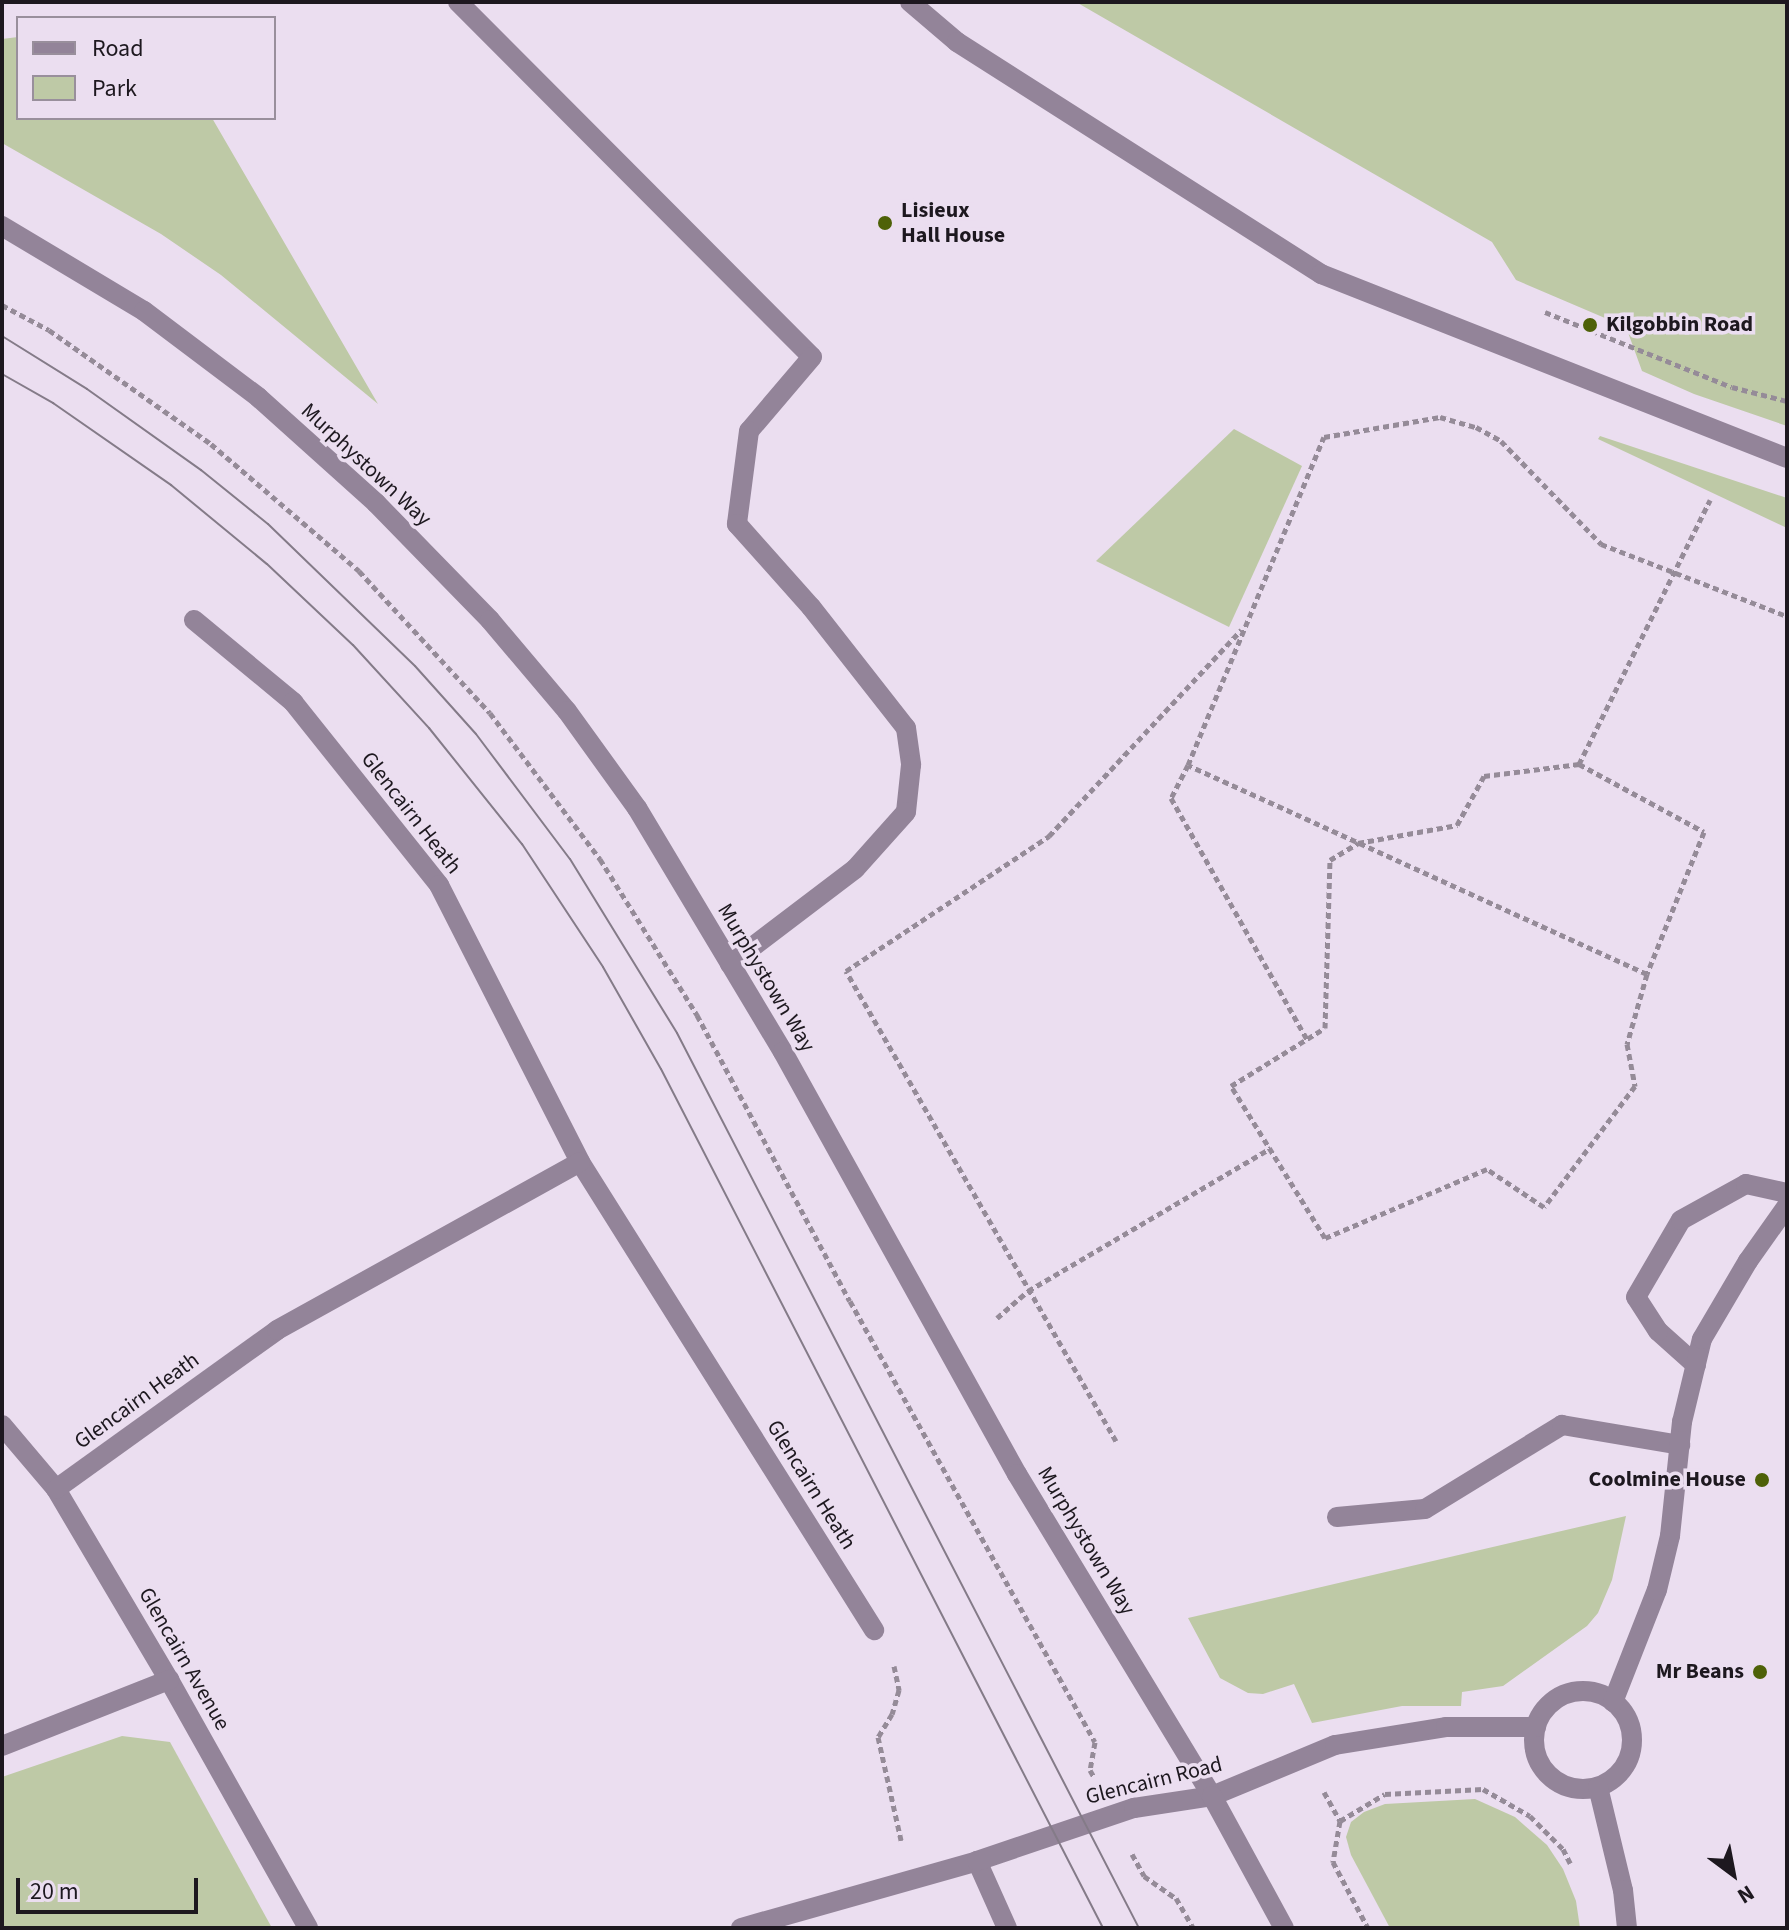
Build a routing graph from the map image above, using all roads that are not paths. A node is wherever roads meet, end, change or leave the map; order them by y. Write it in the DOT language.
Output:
graph roads {
  1 [pos="458,2"];
  2 [pos="910,2"];
  3 [pos="2,226"];
  4 [pos="1787,458"];
  5 [pos="194,620"];
  6 [pos="730,964"];
  7 [pos="580,1162"];
  8 [pos="1787,1193"];
  9 [pos="1787,1206"];
  10 [pos="1696,1365"];
  11 [pos="2,1425"];
  12 [pos="1680,1445"];
  13 [pos="56,1489"];
  14 [pos="1337,1517"];
  15 [pos="874,1630"];
  16 [pos="169,1680"];
  17 [pos="1613,1702"];
  18 [pos="1536,1727"];
  19 [pos="2,1746"];
  20 [pos="1598,1787"];
  21 [pos="1212,1796"];
  22 [pos="977,1861"];
  23 [pos="308,1928"];
  24 [pos="741,1928"];
  25 [pos="1007,1928"];
  26 [pos="1284,1928"];
  27 [pos="1627,1928"];
  1 -- 6 [label="street"];
  2 -- 4 [label="street"];
  3 -- 6 [label="street, Murphystown Way"];
  5 -- 7 [label="street, Glencairn Heath"];
  6 -- 21 [label="street, Murphystown Way"];
  7 -- 13 [label="street, Glencairn Heath"];
  7 -- 15 [label="street, Glencairn Heath"];
  8 -- 10 [label="street"];
  9 -- 10 [label="street"];
  10 -- 12 [label="street"];
  11 -- 13 [label="street, Glencairn Avenue"];
  12 -- 14 [label="street"];
  12 -- 17 [label="street"];
  13 -- 16 [label="street, Glencairn Avenue"];
  16 -- 19 [label="street"];
  16 -- 23 [label="street, Glencairn Avenue"];
  17 -- 18 [label="street"];
  17 -- 20 [label="street"];
  18 -- 20 [label="street"];
  18 -- 21 [label="street, Glencairn Road"];
  20 -- 27 [label="street"];
  21 -- 22 [label="street, Glencairn Road"];
  21 -- 26 [label="street, Murphystown Way"];
  22 -- 24 [label="street, Glencairn Road"];
  22 -- 25 [label="street"];
}
